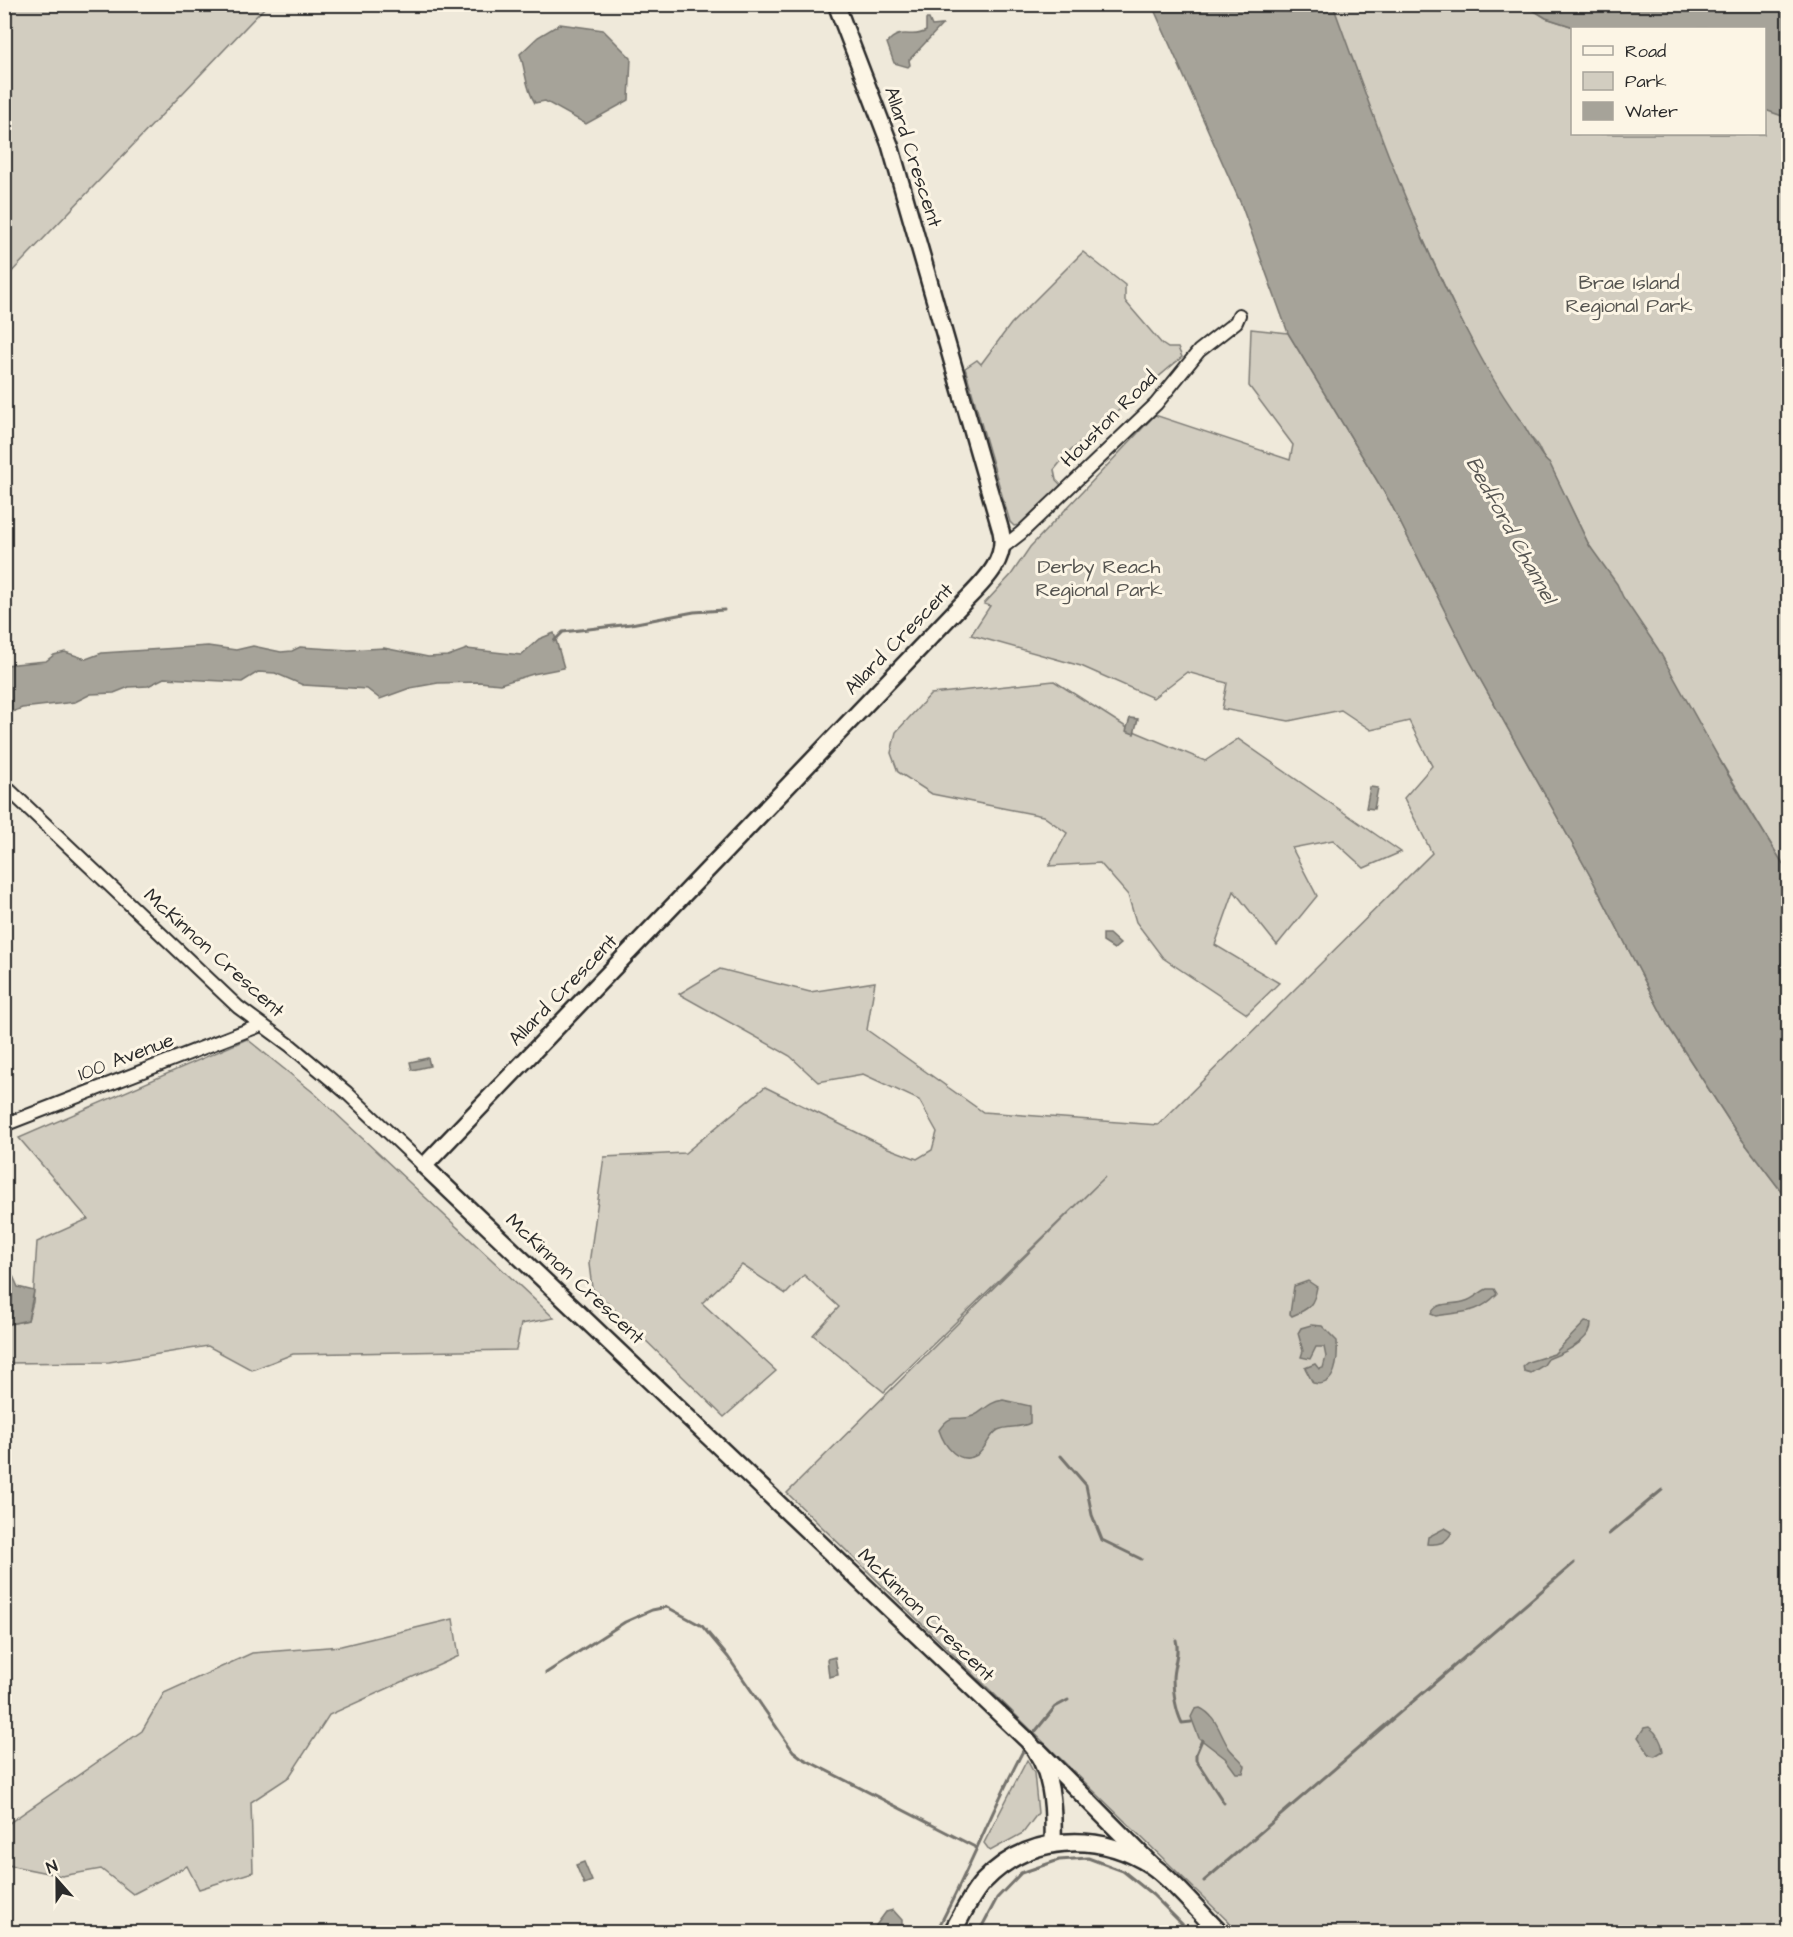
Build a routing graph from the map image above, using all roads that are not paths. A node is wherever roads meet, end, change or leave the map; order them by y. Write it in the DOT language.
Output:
graph roads {
  1 [pos="836,4"];
  2 [pos="1239,315"];
  3 [pos="1003,547"];
  4 [pos="4,785"];
  5 [pos="261,1025"];
  6 [pos="4,1125"];
  7 [pos="424,1166"];
  8 [pos="1032,1745"];
  9 [pos="1053,1843"];
  10 [pos="1152,1866"];
  11 [pos="952,1932"];
  12 [pos="1220,1932"];
  1 -- 3 [label="street, Allard Crescent"];
  2 -- 3 [label="street, Houston Road"];
  3 -- 7 [label="street, Allard Crescent"];
  4 -- 5 [label="street, McKinnon Crescent"];
  5 -- 6 [label="street, 100 Avenue"];
  5 -- 7 [label="street, McKinnon Crescent"];
  7 -- 8 [label="street, McKinnon Crescent"];
  8 -- 9 [label="street, McKinnon Crescent"];
  8 -- 10 [label="street"];
  9 -- 10 [label="main road"];
  9 -- 11 [label="main road"];
  10 -- 12 [label="main road"];
}
